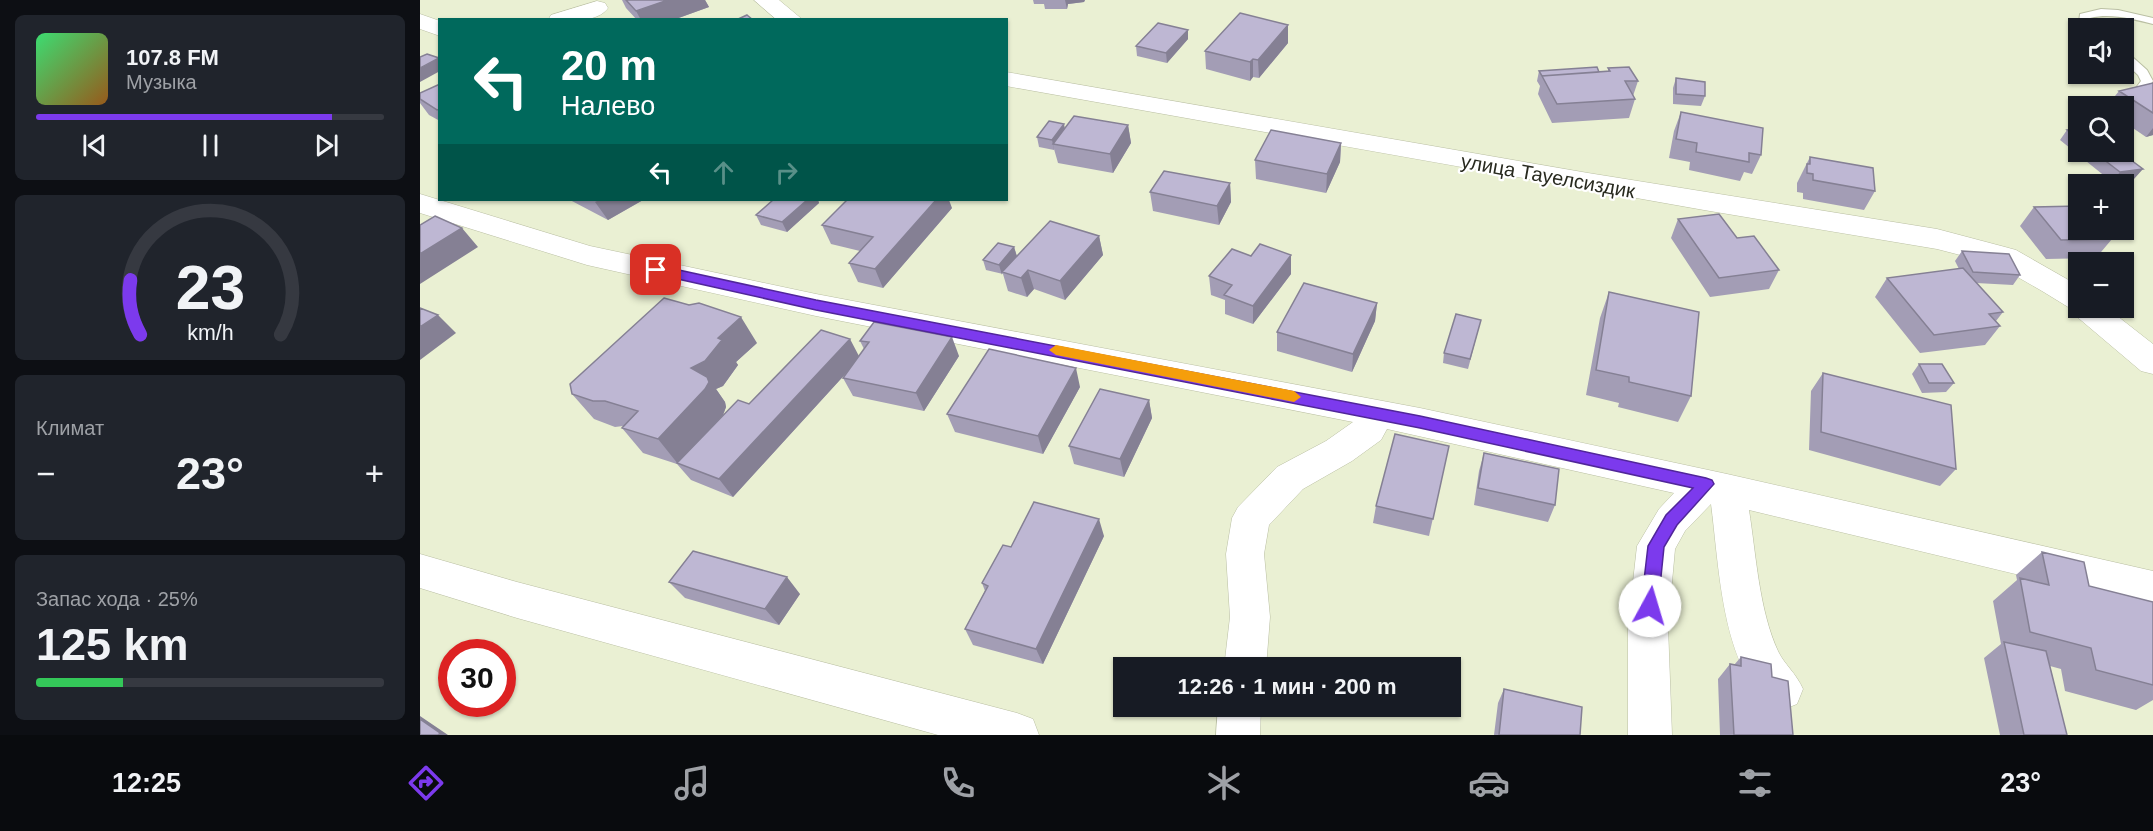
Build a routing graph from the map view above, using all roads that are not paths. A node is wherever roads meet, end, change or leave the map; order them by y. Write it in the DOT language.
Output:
graph roads {
  1 [pos="765,0"];
  2 [pos="597,8"];
  3 [pos="565,18"];
  4 [pos="789,18"];
  5 [pos="2084,18"];
  6 [pos="420,21"];
  7 [pos="2153,21"];
  8 [pos="438,28"];
  9 [pos="2134,65"];
  10 [pos="1008,79"];
  11 [pos="2141,89"];
  12 [pos="438,193"];
  13 [pos="420,202"];
  14 [pos="2068,293"];
  15 [pos="2099,318"];
  16 [pos="2153,362"];
  17 [pos="1378,414"];
  18 [pos="1716,487"];
  19 [pos="420,571"];
  20 [pos="2153,589"];
  21 [pos="1246,657"];
  22 [pos="1782,689"];
  23 [pos="1239,717"];
  24 [pos="1017,735"];
  25 [pos="1238,735"];
  26 [pos="1650,735"];
  1 -- 4 [label="street"];
  2 -- 3 [label="street"];
  5 -- 7 [label="lane"];
  6 -- 8 [label="street"];
  9 -- 11 [label="lane"];
  10 -- 14 [label="street, улица Тауелсиздик"];
  12 -- 13 [label="street"];
  13 -- 17 [label="street"];
  15 -- 16 [label="street"];
  17 -- 18 [label="street"];
  17 -- 21 [label="street"];
  18 -- 20 [label="street"];
  18 -- 22 [label="street"];
  18 -- 26 [label="street"];
  19 -- 24 [label="street"];
  23 -- 25 [label="street"];
}
